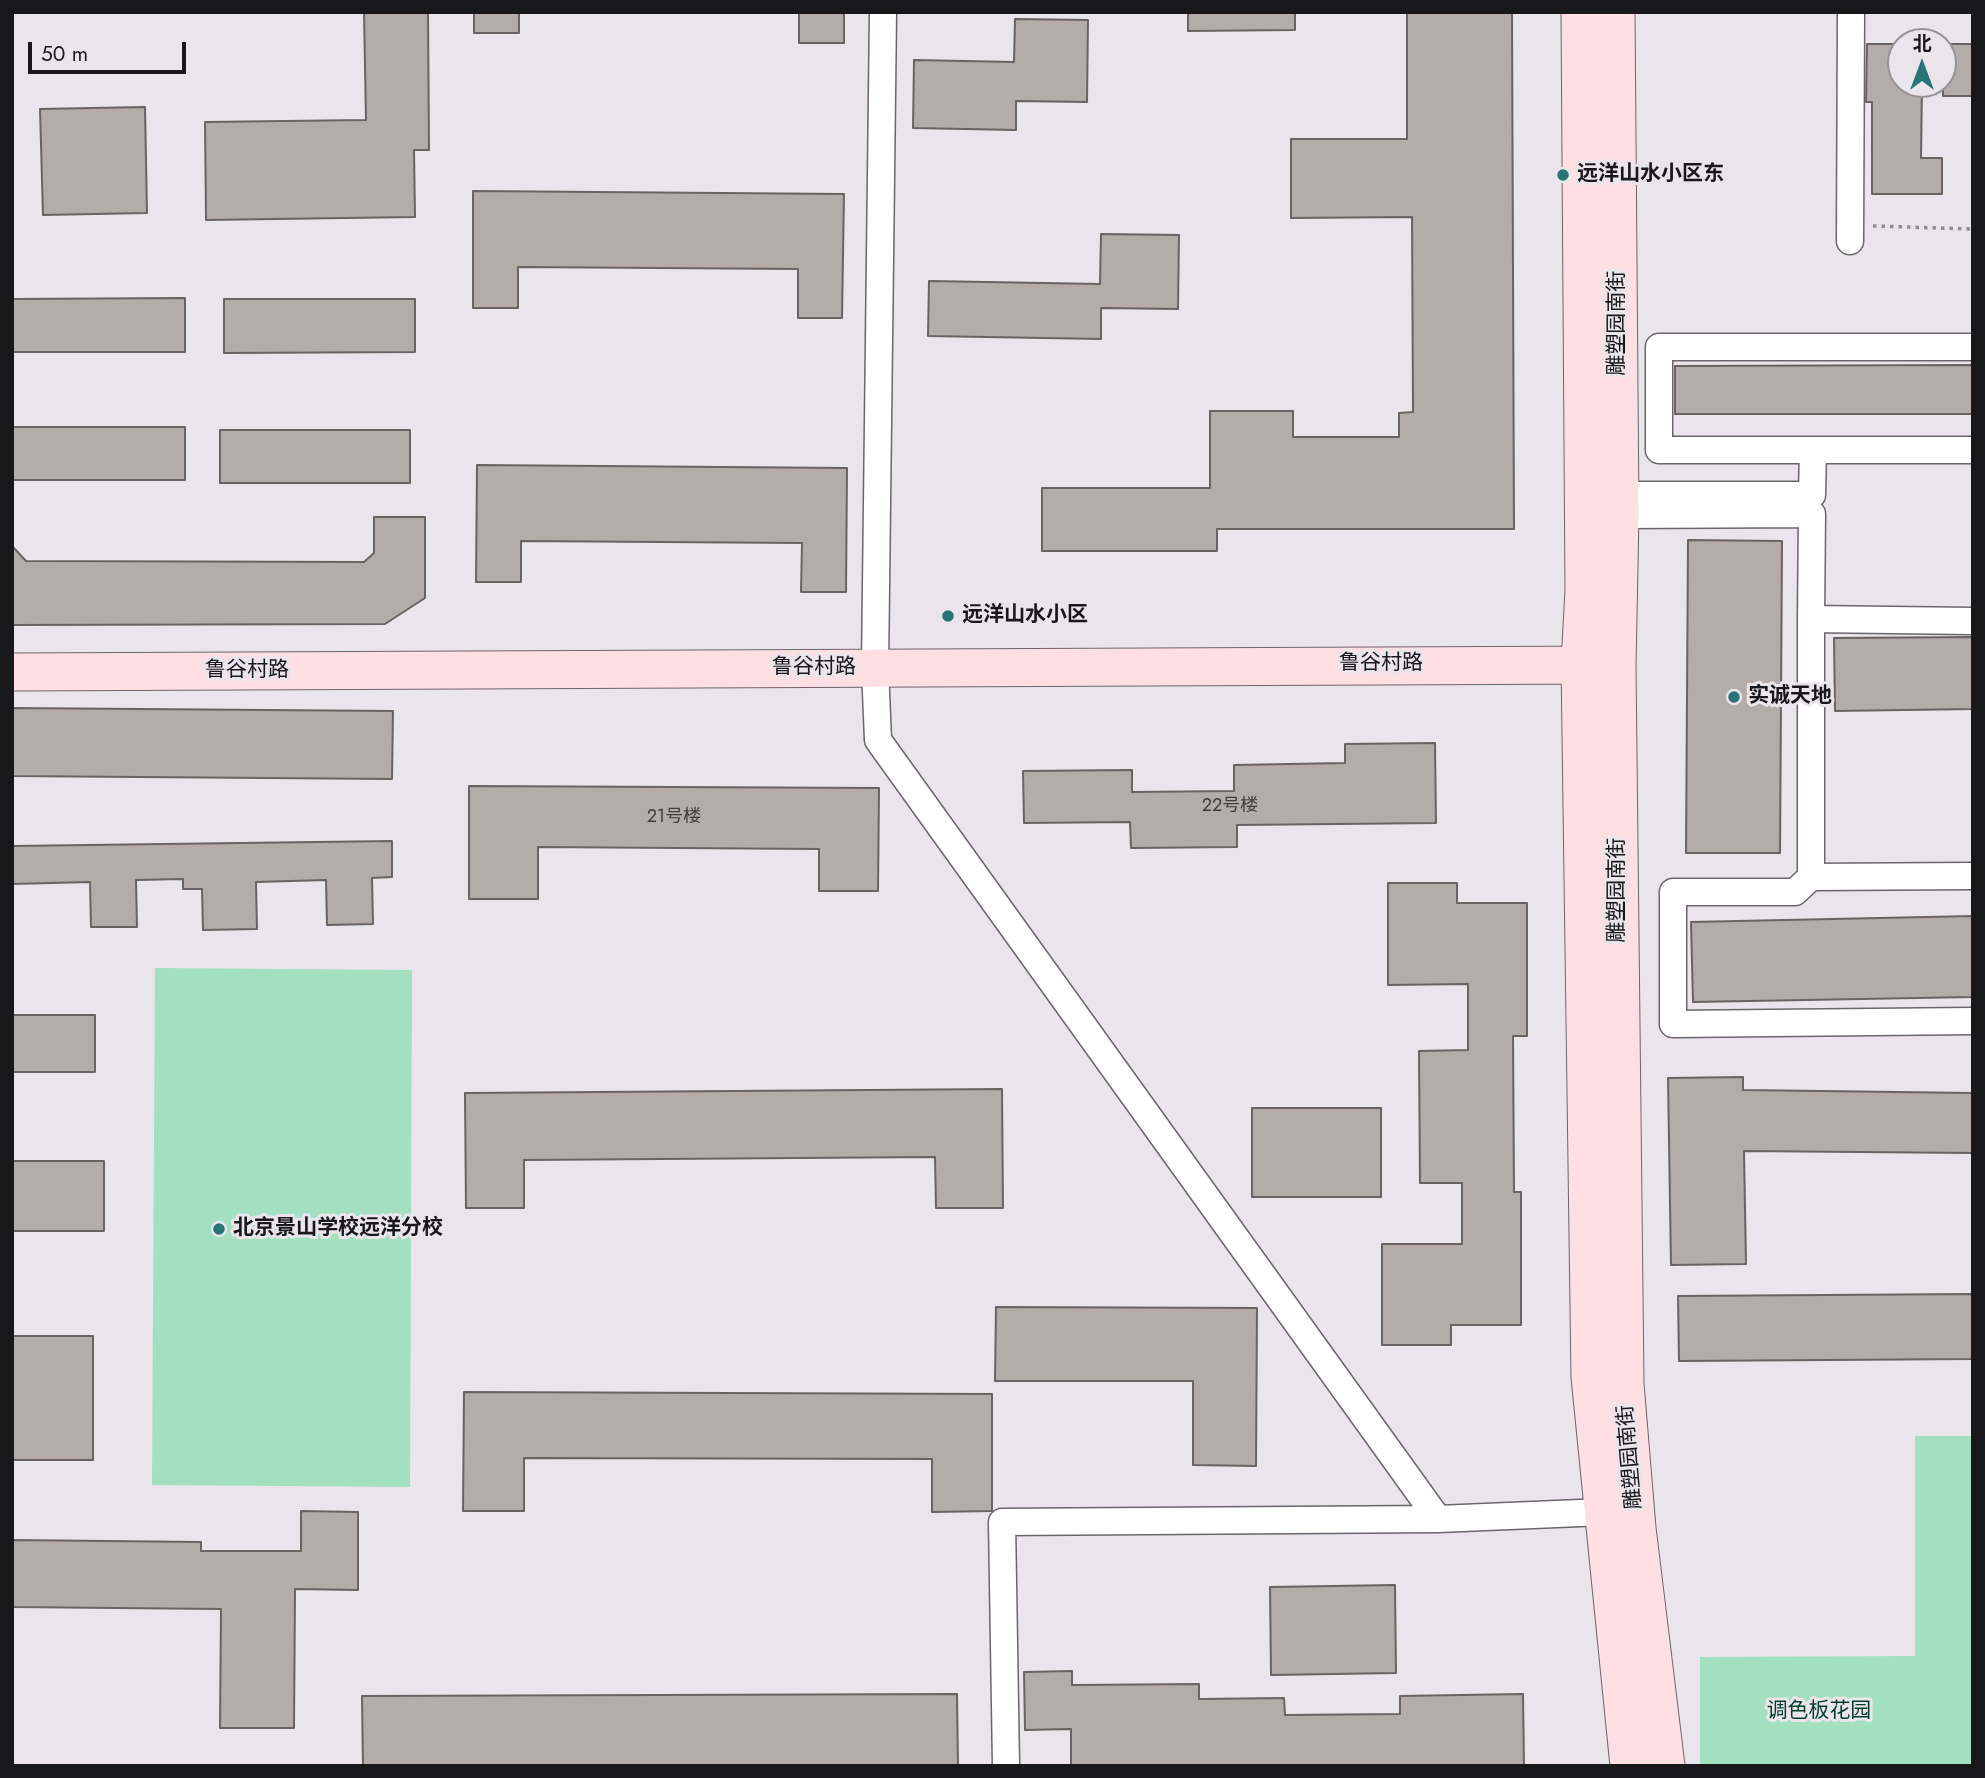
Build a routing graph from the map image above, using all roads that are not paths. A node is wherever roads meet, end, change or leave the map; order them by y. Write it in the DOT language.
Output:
graph roads {
  1 [pos="883,12"];
  2 [pos="1580,12"];
  3 [pos="1616,12"];
  4 [pos="1851,12"];
  5 [pos="1850,233"];
  6 [pos="1973,347"];
  7 [pos="1813,450"];
  8 [pos="1973,450"];
  9 [pos="1620,505"];
  10 [pos="1812,505"];
  11 [pos="1811,618"];
  12 [pos="1973,621"];
  13 [pos="1580,663"];
  14 [pos="1617,666"];
  15 [pos="875,668"];
  16 [pos="12,672"];
  17 [pos="1973,876"];
  18 [pos="1811,877"];
  19 [pos="1973,1021"];
  20 [pos="1604,1512"];
  21 [pos="1438,1519"];
  22 [pos="1006,1766"];
  23 [pos="1629,1766"];
  24 [pos="1666,1766"];
  1 -- 15 [label="street"];
  2 -- 13 [label="main road, 雕塑园南街"];
  3 -- 9 [label="main road, 雕塑园南街"];
  4 -- 5 [label="street"];
  6 -- 7 [label="street"];
  7 -- 8 [label="street"];
  7 -- 10 [label="street"];
  9 -- 10 [label="street"];
  9 -- 14 [label="main road, 雕塑园南街"];
  10 -- 11 [label="street"];
  11 -- 12 [label="street"];
  11 -- 18 [label="street"];
  13 -- 14 [label="main road, 鲁谷村路"];
  13 -- 15 [label="main road, 鲁谷村路"];
  13 -- 20 [label="main road, 雕塑园南街"];
  14 -- 24 [label="main road, 雕塑园南街"];
  15 -- 16 [label="main road, 鲁谷村路"];
  15 -- 21 [label="street"];
  17 -- 18 [label="street"];
  18 -- 19 [label="street"];
  20 -- 21 [label="street"];
  20 -- 23 [label="main road, 雕塑园南街"];
  21 -- 22 [label="street"];
}
